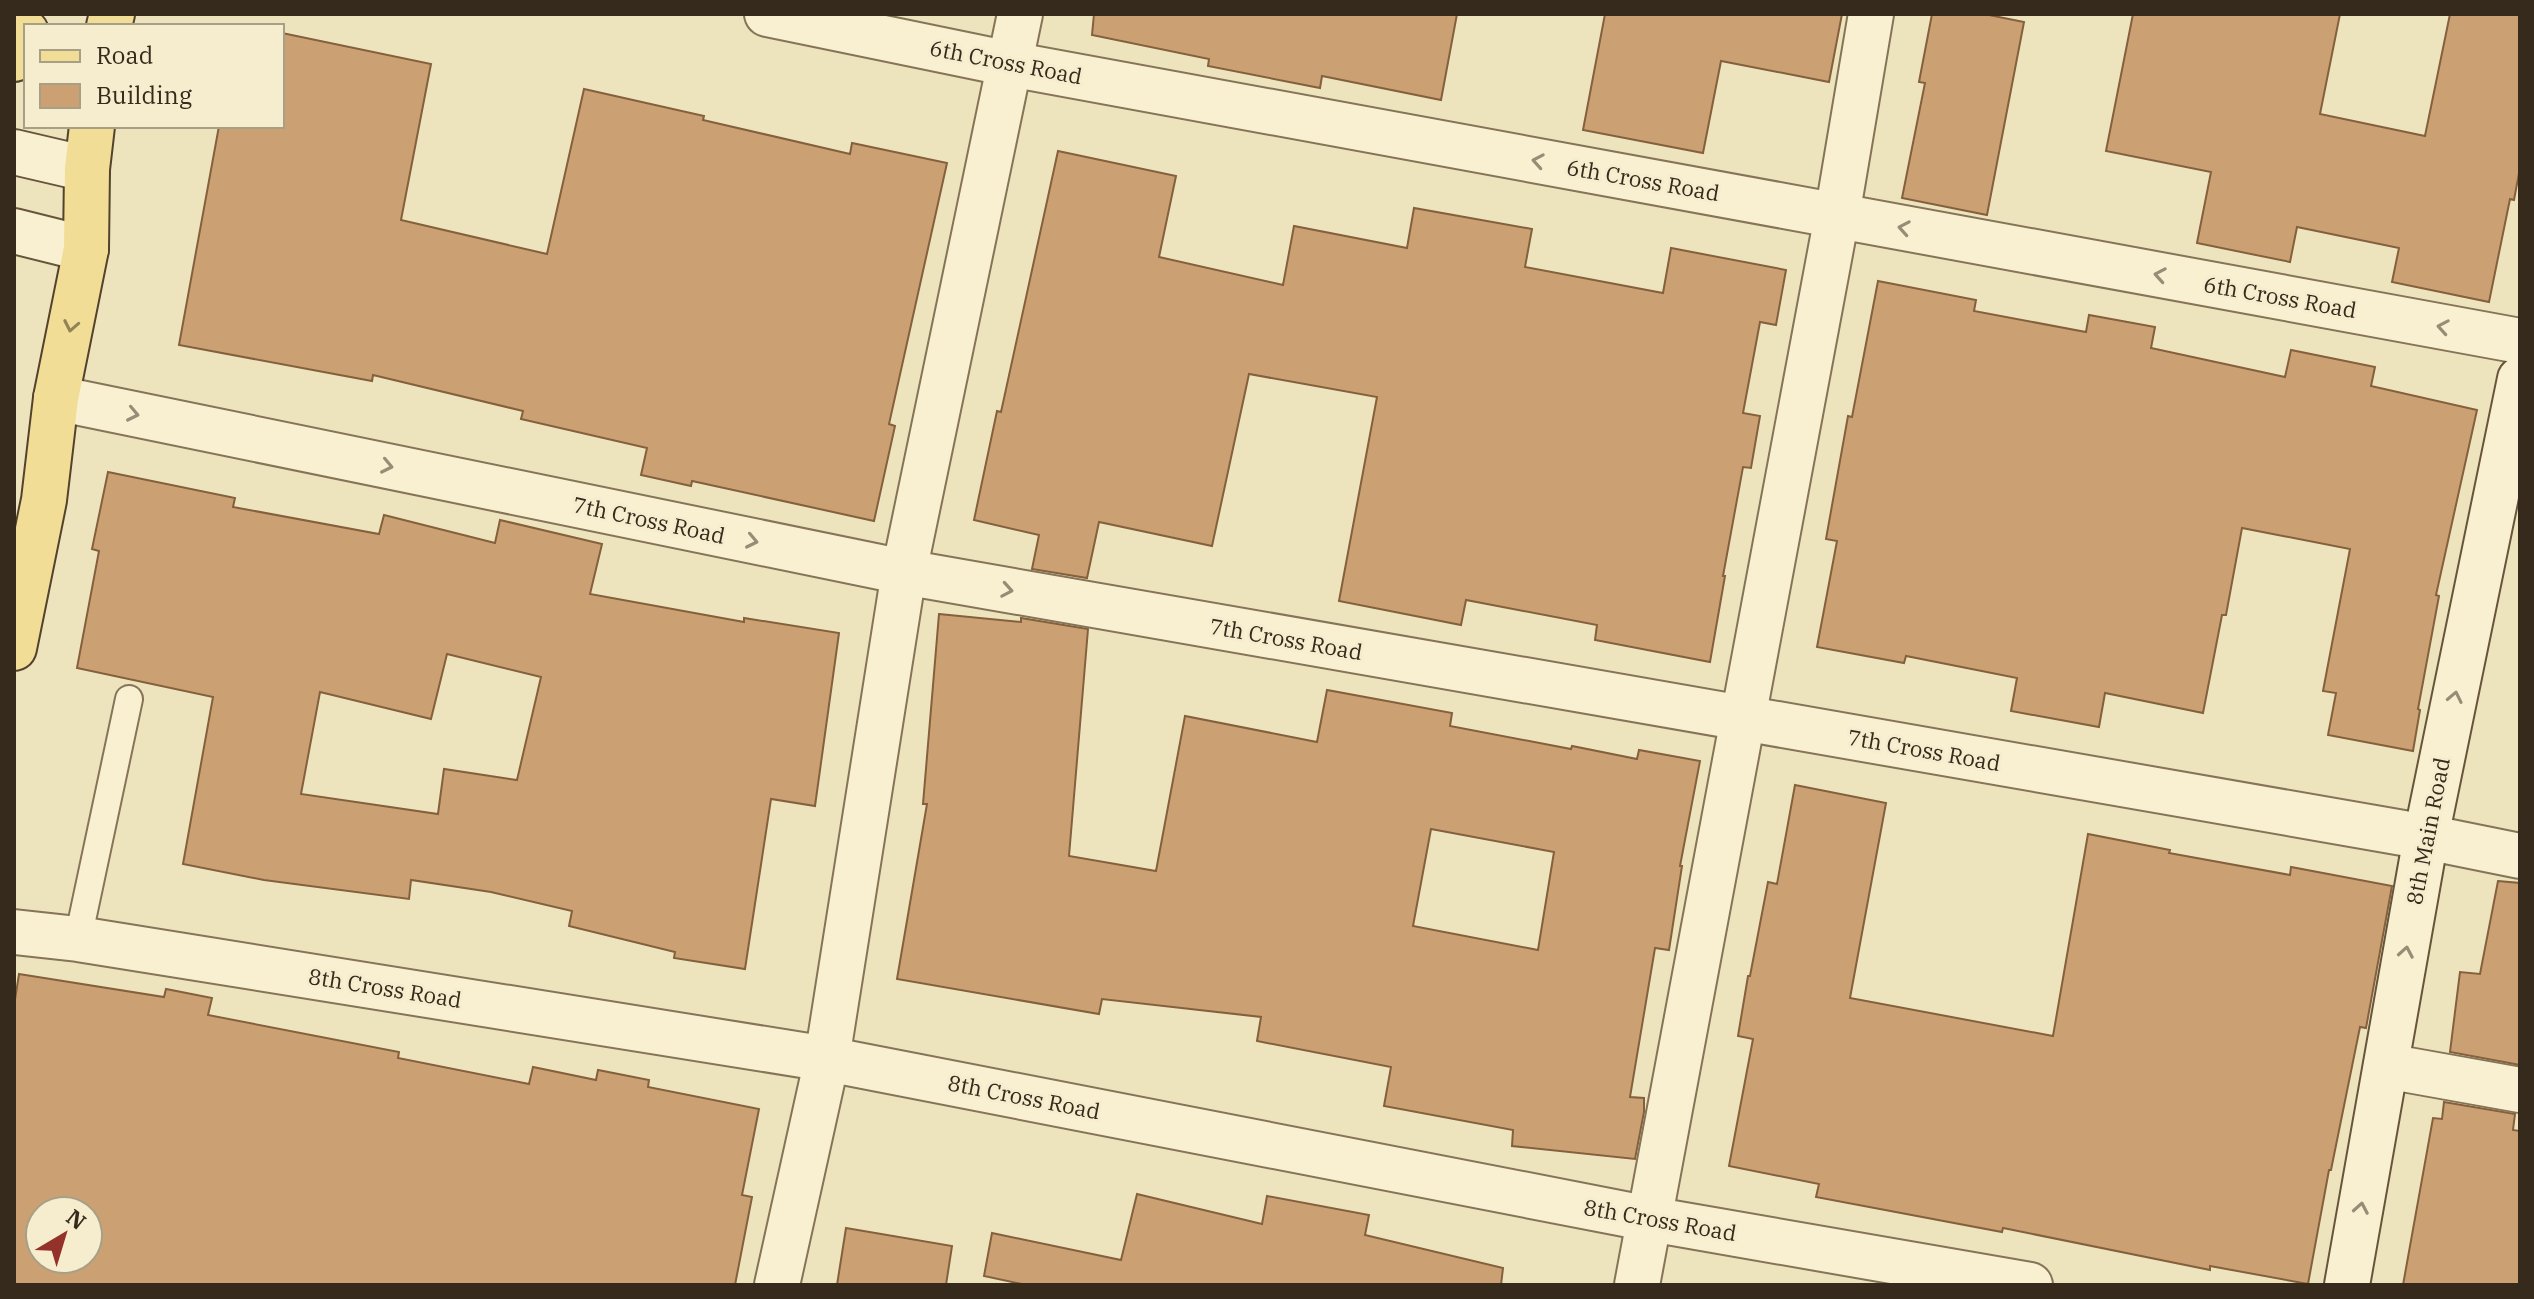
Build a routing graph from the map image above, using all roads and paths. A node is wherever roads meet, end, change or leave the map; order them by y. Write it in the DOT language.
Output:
graph roads {
  1 [pos="767,14"];
  2 [pos="1020,14"];
  3 [pos="1871,14"];
  4 [pos="24,36"];
  5 [pos="14,59"];
  6 [pos="1010,64"];
  7 [pos="92,128"];
  8 [pos="14,152"];
  9 [pos="87,169"];
  10 [pos="1837,216"];
  11 [pos="14,231"];
  12 [pos="86,249"];
  13 [pos="2520,341"];
  14 [pos="2520,379"];
  15 [pos="56,398"];
  16 [pos="904,572"];
  17 [pos="14,648"];
  18 [pos="129,699"];
  19 [pos="1742,718"];
  20 [pos="2426,837"];
  21 [pos="2520,856"];
  22 [pos="14,932"];
  23 [pos="78,939"];
  24 [pos="827,1059"];
  25 [pos="2386,1066"];
  26 [pos="2520,1090"];
  27 [pos="1650,1219"];
  28 [pos="777,1285"];
  29 [pos="1637,1285"];
  30 [pos="2030,1285"];
  31 [pos="2347,1285"];
  1 -- 6 [label="street, 6th Cross Road"];
  2 -- 6 [label="street"];
  3 -- 10 [label="street"];
  4 -- 5 [label="main road"];
  10 -- 6 [label="street, 6th Cross Road, one-way"];
  6 -- 16 [label="street"];
  7 -- 9 [label="main road"];
  8 -- 9 [label="street"];
  9 -- 12 [label="main road"];
  13 -- 10 [label="street, 6th Cross Road, one-way"];
  10 -- 19 [label="street"];
  11 -- 12 [label="street"];
  12 -- 15 [label="main road, one-way"];
  20 -- 14 [label="street, 8th Main Road, one-way"];
  15 -- 16 [label="street, 7th Cross Road, one-way"];
  15 -- 17 [label="main road"];
  16 -- 19 [label="street, 7th Cross Road, one-way"];
  16 -- 24 [label="street"];
  18 -- 23 [label="lane"];
  19 -- 20 [label="street, 7th Cross Road"];
  19 -- 27 [label="street"];
  20 -- 21 [label="street, 7th Cross Road"];
  25 -- 20 [label="street, 8th Main Road, one-way"];
  22 -- 23 [label="street, 8th Cross Road"];
  23 -- 24 [label="street, 8th Cross Road"];
  24 -- 27 [label="street, 8th Cross Road"];
  24 -- 28 [label="street"];
  25 -- 26 [label="street"];
  31 -- 25 [label="street, 8th Main Road, one-way"];
  27 -- 29 [label="street"];
  27 -- 30 [label="street, 8th Cross Road"];
}
